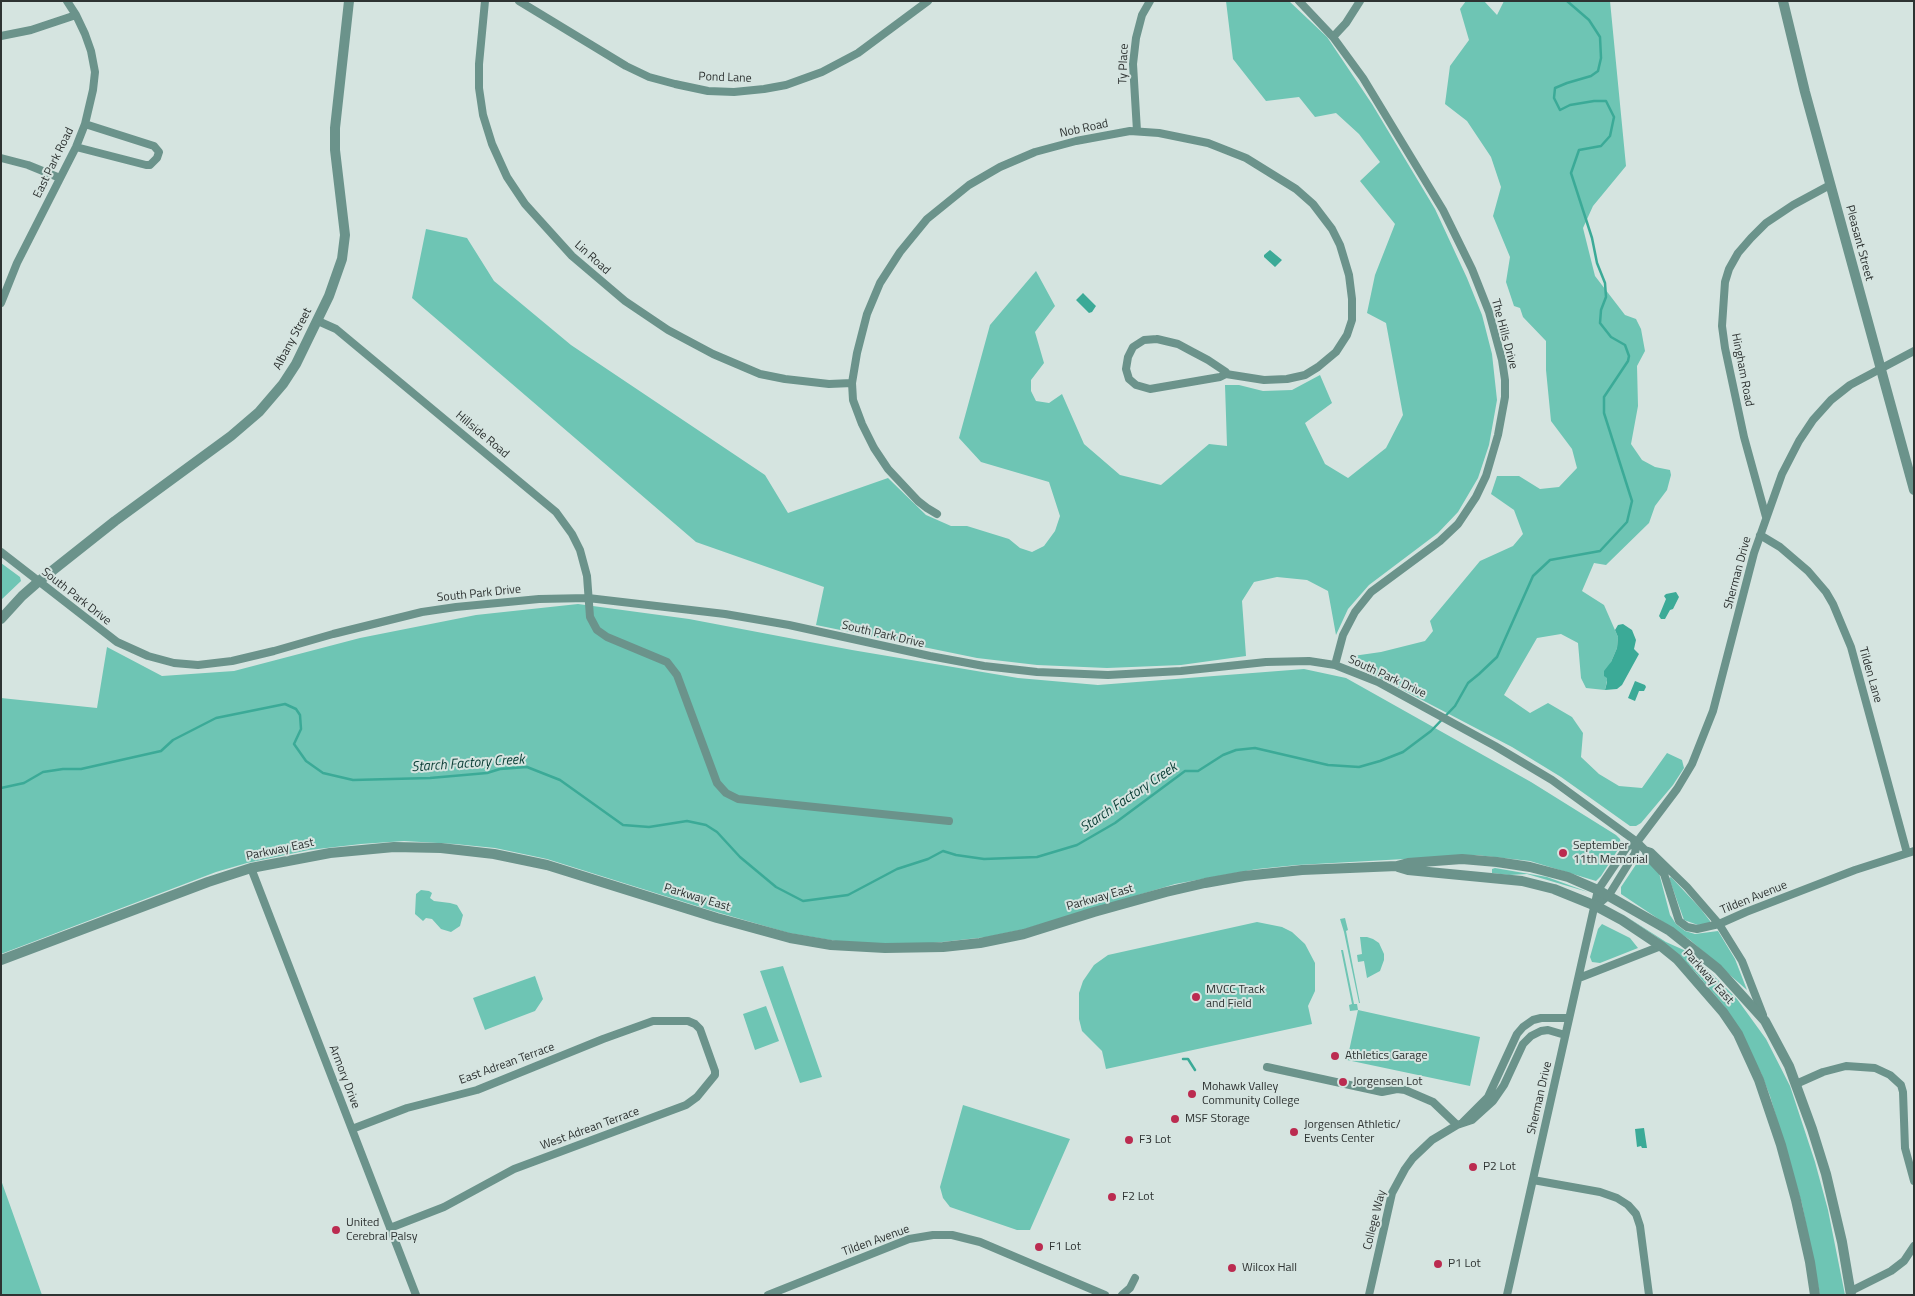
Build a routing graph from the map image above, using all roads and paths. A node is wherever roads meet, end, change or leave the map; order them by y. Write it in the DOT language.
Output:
graph roads {
  1 [pos="67,1"];
  2 [pos="349,1"];
  3 [pos="485,1"];
  4 [pos="519,1"];
  5 [pos="928,1"];
  6 [pos="1150,1"];
  7 [pos="1299,1"];
  8 [pos="1360,1"];
  9 [pos="1783,1"];
  10 [pos="76,15"];
  11 [pos="1,36"];
  12 [pos="1333,37"];
  13 [pos="85,124"];
  14 [pos="1137,131"];
  15 [pos="76,147"];
  16 [pos="1,158"];
  17 [pos="60,178"];
  18 [pos="1830,185"];
  19 [pos="1,303"];
  20 [pos="318,321"];
  21 [pos="1914,351"];
  22 [pos="1880,369"];
  23 [pos="1226,374"];
  24 [pos="852,383"];
  25 [pos="1914,490"];
  26 [pos="937,514"];
  27 [pos="1766,517"];
  28 [pos="1760,535"];
  29 [pos="1,552"];
  30 [pos="38,582"];
  31 [pos="588,598"];
  32 [pos="1,619"];
  33 [pos="1335,665"];
  34 [pos="949,821"];
  35 [pos="1637,842"];
  36 [pos="1645,850"];
  37 [pos="1910,852"];
  38 [pos="1397,866"];
  39 [pos="251,868"];
  40 [pos="1598,890"];
  41 [pos="1609,895"];
  42 [pos="1596,906"];
  43 [pos="1719,924"];
  44 [pos="1661,946"];
  45 [pos="1,960"];
  46 [pos="1579,978"];
  47 [pos="1569,1018"];
  48 [pos="670,1020"];
  49 [pos="1765,1021"];
  50 [pos="1565,1035"];
  51 [pos="1267,1067"];
  52 [pos="1796,1084"];
  53 [pos="1460,1124"];
  54 [pos="352,1129"];
  55 [pos="1533,1180"];
  56 [pos="1914,1181"];
  57 [pos="390,1228"];
  58 [pos="1914,1246"];
  59 [pos="1135,1278"];
  60 [pos="1851,1293"];
  61 [pos="416,1295"];
  62 [pos="768,1295"];
  63 [pos="1105,1295"];
  64 [pos="1122,1295"];
  65 [pos="1369,1295"];
  66 [pos="1507,1295"];
  67 [pos="1649,1295"];
  68 [pos="1816,1295"];
  1 -- 10 [label="street, East Park Road"];
  2 -- 20 [label="street, Albany Street"];
  3 -- 24 [label="street, Lin Road"];
  4 -- 5 [label="street, Pond Lane"];
  6 -- 14 [label="street, Ty Place"];
  7 -- 12 [label="street, The Hills Drive"];
  8 -- 12 [label="street"];
  9 -- 18 [label="street, Pleasant Street"];
  10 -- 11 [label="street"];
  10 -- 13 [label="street, East Park Road"];
  12 -- 33 [label="street, The Hills Drive"];
  13 -- 15 [label="street, East Park Road"];
  13 -- 15 [label="street"];
  14 -- 23 [label="street, Nob Road"];
  14 -- 24 [label="street, Nob Road"];
  15 -- 17 [label="street, East Park Road"];
  16 -- 17 [label="street"];
  17 -- 19 [label="street, East Park Road"];
  18 -- 22 [label="street, Pleasant Street"];
  18 -- 27 [label="street, Hingham Road"];
  20 -- 30 [label="street, Albany Street"];
  20 -- 31 [label="street, Hillside Road"];
  21 -- 22 [label="street, Sherman Drive"];
  22 -- 25 [label="street, Pleasant Street"];
  22 -- 27 [label="street, Sherman Drive"];
  23 -- 23 [label="street, Nob Road"];
  24 -- 26 [label="street, Nob Road"];
  27 -- 28 [label="street, Sherman Drive"];
  28 -- 35 [label="street, Sherman Drive"];
  28 -- 37 [label="street, Tilden Lane"];
  29 -- 30 [label="street, South Park Drive"];
  30 -- 31 [label="street, South Park Drive"];
  30 -- 32 [label="street, Albany Street"];
  31 -- 33 [label="street, South Park Drive"];
  31 -- 34 [label="street, Hillside Road"];
  33 -- 35 [label="street, South Park Drive"];
  35 -- 36 [label="street, South Park Drive"];
  35 -- 40 [label="street, Sherman Drive"];
  35 -- 41 [label="street, Sherman Drive"];
  36 -- 43 [label="street, South Park Drive"];
  36 -- 43 [label="street, Tilden Avenue"];
  37 -- 43 [label="street, Tilden Avenue"];
  38 -- 39 [label="street, Parkway East"];
  38 -- 40 [label="street, Parkway East"];
  38 -- 42 [label="street, Parkway East"];
  39 -- 45 [label="street, Parkway East"];
  39 -- 54 [label="street, Armory Drive"];
  40 -- 41 [label="street, Parkway East"];
  40 -- 42 [label="street, Sherman Drive"];
  41 -- 42 [label="street, Sherman Drive"];
  41 -- 49 [label="street, Parkway East"];
  42 -- 44 [label="street, Parkway East"];
  42 -- 46 [label="street, Sherman Drive"];
  43 -- 49 [label="street, Parkway East"];
  44 -- 46 [label="street"];
  44 -- 68 [label="street, Parkway East"];
  46 -- 47 [label="street, Sherman Drive"];
  47 -- 50 [label="street, Sherman Drive"];
  47 -- 53 [label="street, College Way"];
  48 -- 54 [label="street, East Adrean Terrace"];
  48 -- 57 [label="street, West Adrean Terrace"];
  49 -- 52 [label="street, Parkway East"];
  50 -- 53 [label="street, College Way"];
  50 -- 55 [label="street, Sherman Drive"];
  51 -- 53 [label="street"];
  52 -- 56 [label="street"];
  52 -- 60 [label="street, Parkway East"];
  53 -- 65 [label="street, College Way"];
  54 -- 57 [label="street, Armory Drive"];
  55 -- 66 [label="street, Sherman Drive"];
  55 -- 67 [label="street"];
  57 -- 61 [label="street, Armory Drive"];
  58 -- 60 [label="street"];
  59 -- 64 [label="street"];
  62 -- 63 [label="street, Tilden Avenue"];
}
